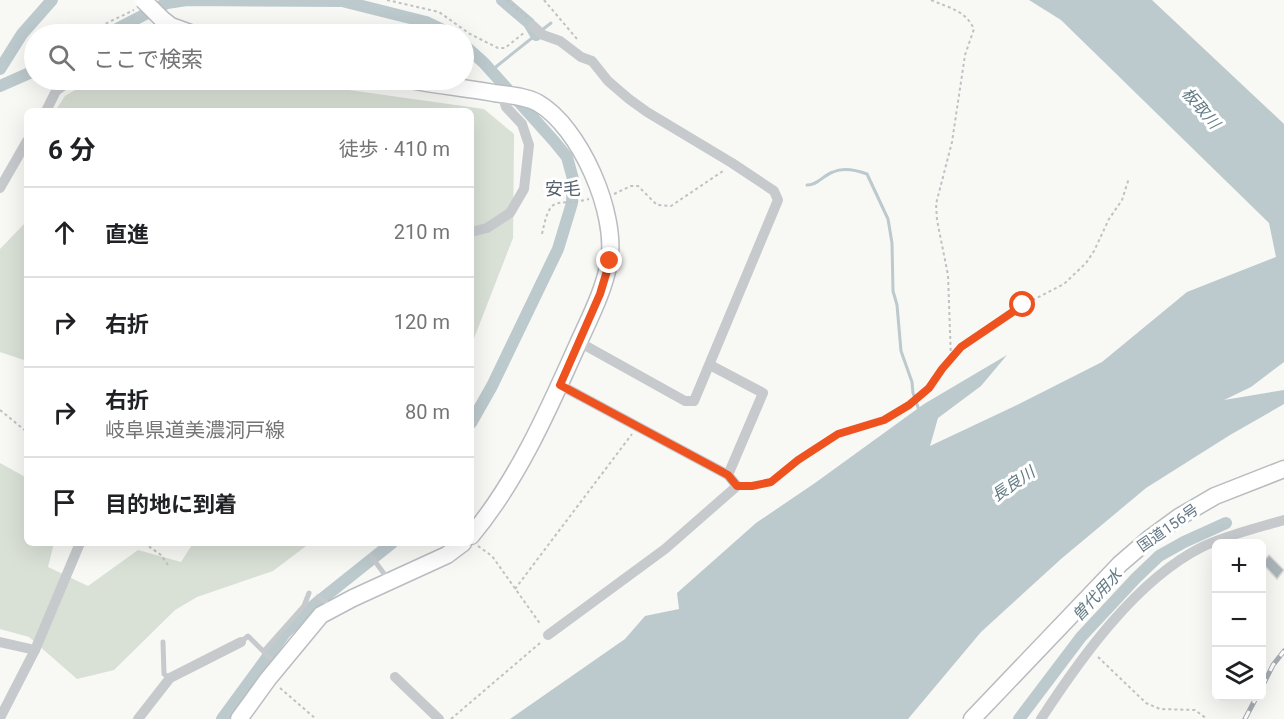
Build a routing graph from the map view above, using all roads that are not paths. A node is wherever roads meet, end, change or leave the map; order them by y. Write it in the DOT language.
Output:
graph roads {
  1 [pos="140,4"];
  2 [pos="161,24"];
  3 [pos="533,26"];
  4 [pos="474,89"];
  5 [pos="58,90"];
  6 [pos="505,94"];
  7 [pos="47,108"];
  8 [pos="24,146"];
  9 [pos="0,188"];
  10 [pos="474,231"];
  11 [pos="579,342"];
  12 [pos="710,365"];
  13 [pos="560,385"];
  14 [pos="1284,469"];
  15 [pos="728,475"];
  16 [pos="1284,520"];
  17 [pos="474,534"];
  18 [pos="79,546"];
  19 [pos="458,546"];
  20 [pos="371,556"];
  21 [pos="389,581"];
  22 [pos="309,593"];
  23 [pos="318,597"];
  24 [pos="328,606"];
  25 [pos="548,635"];
  26 [pos="0,642"];
  27 [pos="163,642"];
  28 [pos="241,642"];
  29 [pos="35,650"];
  30 [pos="272,658"];
  31 [pos="395,677"];
  32 [pos="170,678"];
  33 [pos="0,718"];
  34 [pos="138,719"];
  35 [pos="239,719"];
  36 [pos="439,719"];
  37 [pos="972,719"];
  38 [pos="1041,719"];
  1 -- 2 [label="main road, bridge"];
  3 -- 12 [label="street"];
  4 -- 6 [label="main road"];
  5 -- 7 [label="street"];
  6 -- 10 [label="street"];
  6 -- 11 [label="main road"];
  8 -- 9 [label="street"];
  11 -- 12 [label="street"];
  11 -- 13 [label="main road"];
  12 -- 15 [label="street"];
  13 -- 15 [label="street"];
  13 -- 17 [label="main road"];
  14 -- 37 [label="main road, 国道156号"];
  15 -- 25 [label="street"];
  16 -- 38 [label="street"];
  18 -- 29 [label="street"];
  19 -- 21 [label="main road"];
  20 -- 21 [label="lane"];
  21 -- 24 [label="main road"];
  22 -- 30 [label="lane"];
  23 -- 24 [label="lane"];
  24 -- 30 [label="main road"];
  26 -- 29 [label="street"];
  27 -- 32 [label="lane"];
  28 -- 30 [label="lane"];
  28 -- 32 [label="street"];
  29 -- 33 [label="street"];
  30 -- 35 [label="main road"];
  31 -- 36 [label="street"];
  32 -- 34 [label="street"];
}
